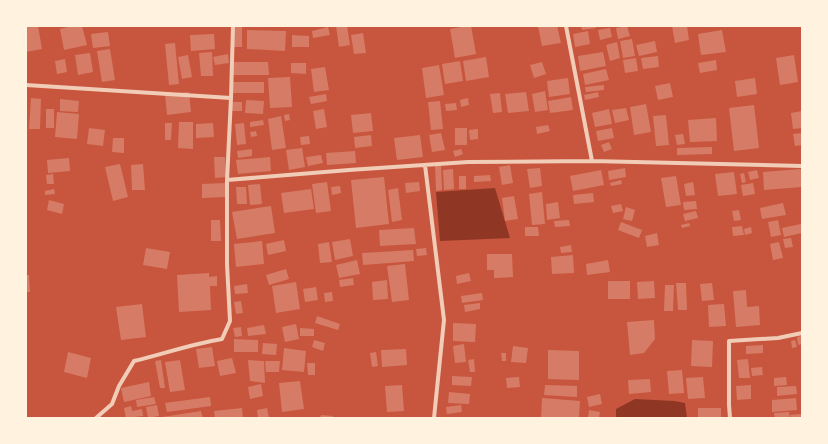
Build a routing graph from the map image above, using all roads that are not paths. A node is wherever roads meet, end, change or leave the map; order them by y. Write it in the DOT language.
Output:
graph roads {
  1 [pos="233,26"];
  2 [pos="566,26"];
  3 [pos="26,85"];
  4 [pos="231,98"];
  5 [pos="592,161"];
  6 [pos="425,165"];
  7 [pos="802,166"];
  8 [pos="228,180"];
  9 [pos="802,333"];
  10 [pos="96,418"];
  11 [pos="434,418"];
  12 [pos="730,418"];
  1 -- 4 [label="street"];
  2 -- 5 [label="street"];
  3 -- 4 [label="street"];
  4 -- 8 [label="street"];
  5 -- 6 [label="street"];
  5 -- 7 [label="street"];
  6 -- 8 [label="street"];
  6 -- 11 [label="street"];
  8 -- 10 [label="street"];
  9 -- 12 [label="street"];
}
